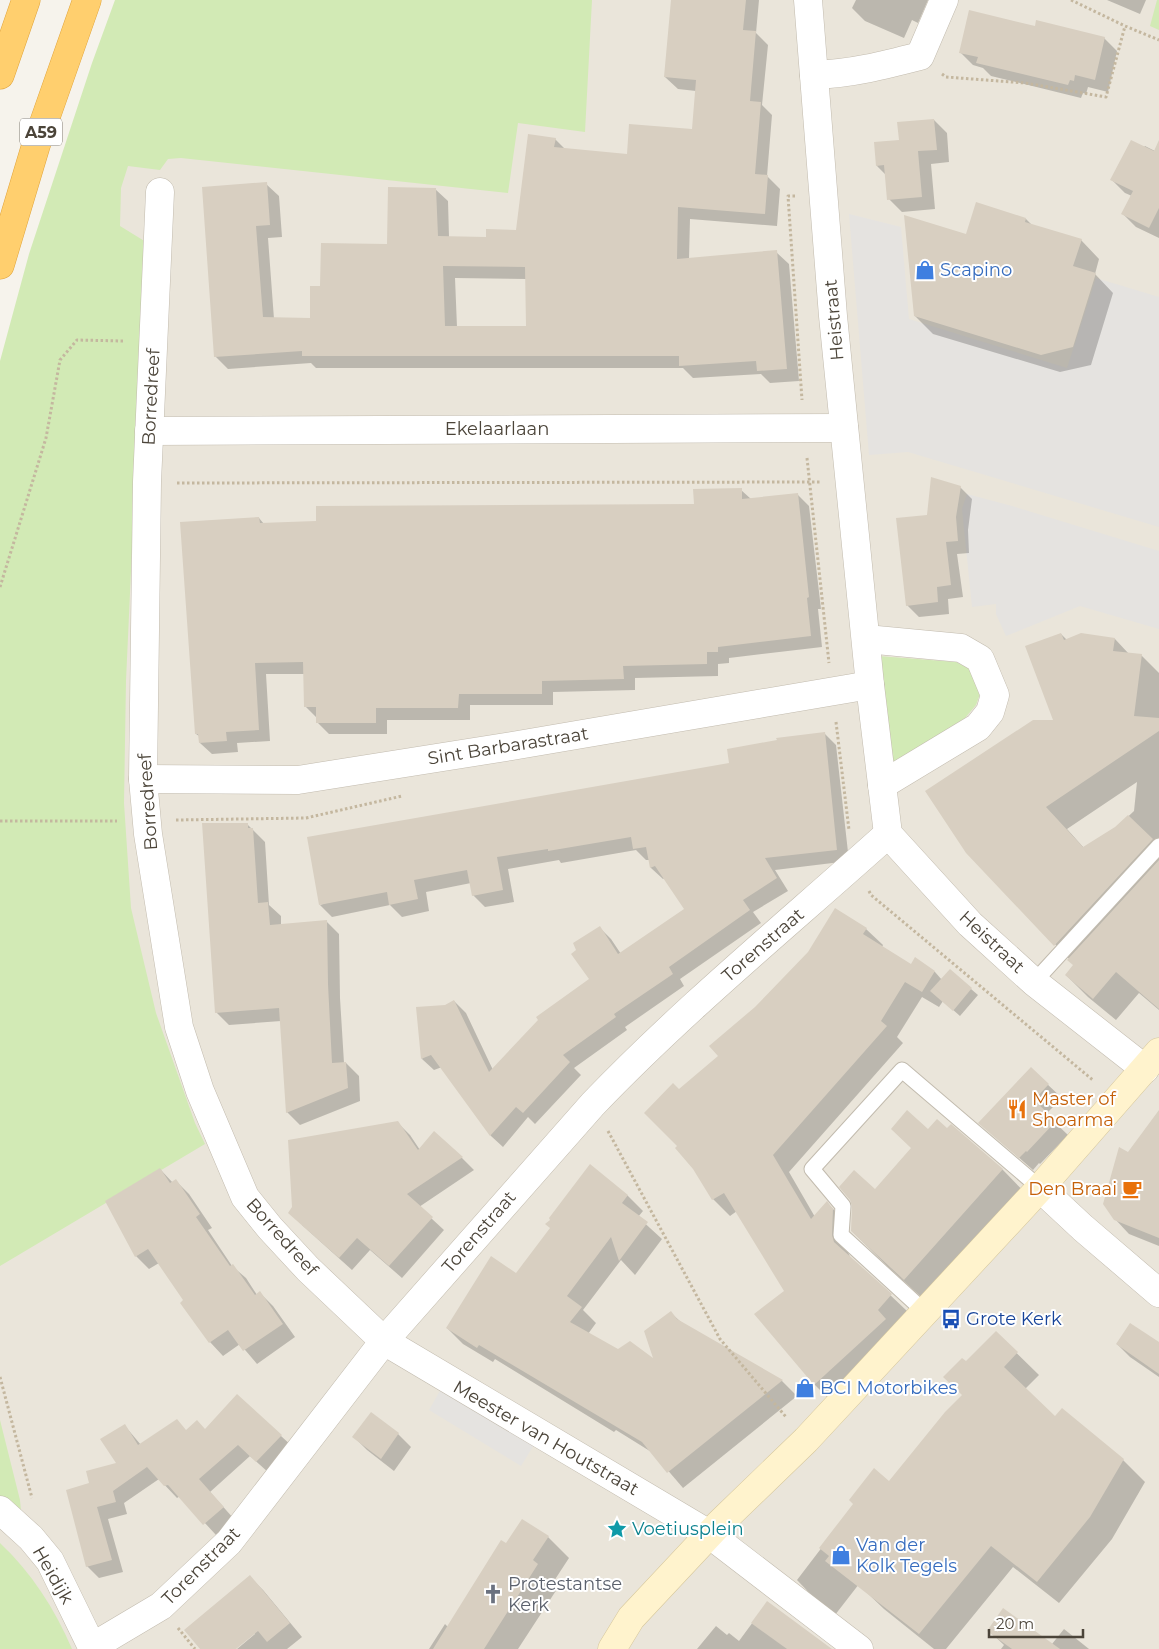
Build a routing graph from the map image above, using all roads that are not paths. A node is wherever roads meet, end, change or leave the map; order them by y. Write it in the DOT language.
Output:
graph roads {
  1 [pos="26,0"];
  2 [pos="87,0"];
  3 [pos="808,0"];
  4 [pos="944,0"];
  5 [pos="0,74"];
  6 [pos="814,75"];
  7 [pos="160,192"];
  8 [pos="0,266"];
  9 [pos="844,428"];
  10 [pos="149,430"];
  11 [pos="866,639"];
  12 [pos="870,685"];
  13 [pos="144,780"];
  14 [pos="882,785"];
  15 [pos="888,834"];
  16 [pos="1159,846"];
  17 [pos="1034,982"];
  18 [pos="1152,1060"];
  19 [pos="1040,1188"];
  20 [pos="1159,1292"];
  21 [pos="925,1312"];
  22 [pos="384,1341"];
  23 [pos="0,1510"];
  24 [pos="709,1534"];
  25 [pos="93,1648"];
  26 [pos="612,1649"];
  27 [pos="859,1649"];
  1 -- 5 [label="highway"];
  2 -- 8 [label="highway, A59"];
  3 -- 6 [label="street, Heistraat"];
  4 -- 6 [label="street"];
  6 -- 9 [label="street, Heistraat"];
  7 -- 10 [label="street, Borredreef"];
  9 -- 10 [label="street, Ekelaarlaan"];
  9 -- 11 [label="street, Heistraat"];
  10 -- 13 [label="street, Borredreef"];
  11 -- 12 [label="street, Heistraat"];
  11 -- 14 [label="street"];
  12 -- 13 [label="street, Sint Barbarastraat"];
  12 -- 14 [label="street, Heistraat"];
  13 -- 22 [label="street, Borredreef"];
  14 -- 15 [label="street, Heistraat"];
  15 -- 17 [label="street, Heistraat"];
  15 -- 22 [label="street, Torenstraat"];
  16 -- 17 [label="lane"];
  17 -- 18 [label="street, Heistraat"];
  18 -- 19 [label="main road"];
  19 -- 20 [label="street"];
  19 -- 21 [label="main road"];
  19 -- 21 [label="lane"];
  21 -- 24 [label="main road"];
  22 -- 24 [label="street, Meester van Houtstraat"];
  22 -- 25 [label="street, Torenstraat"];
  23 -- 25 [label="street, Heidijk"];
  24 -- 26 [label="main road"];
  24 -- 27 [label="street, Meester van Houtstraat"];
}
